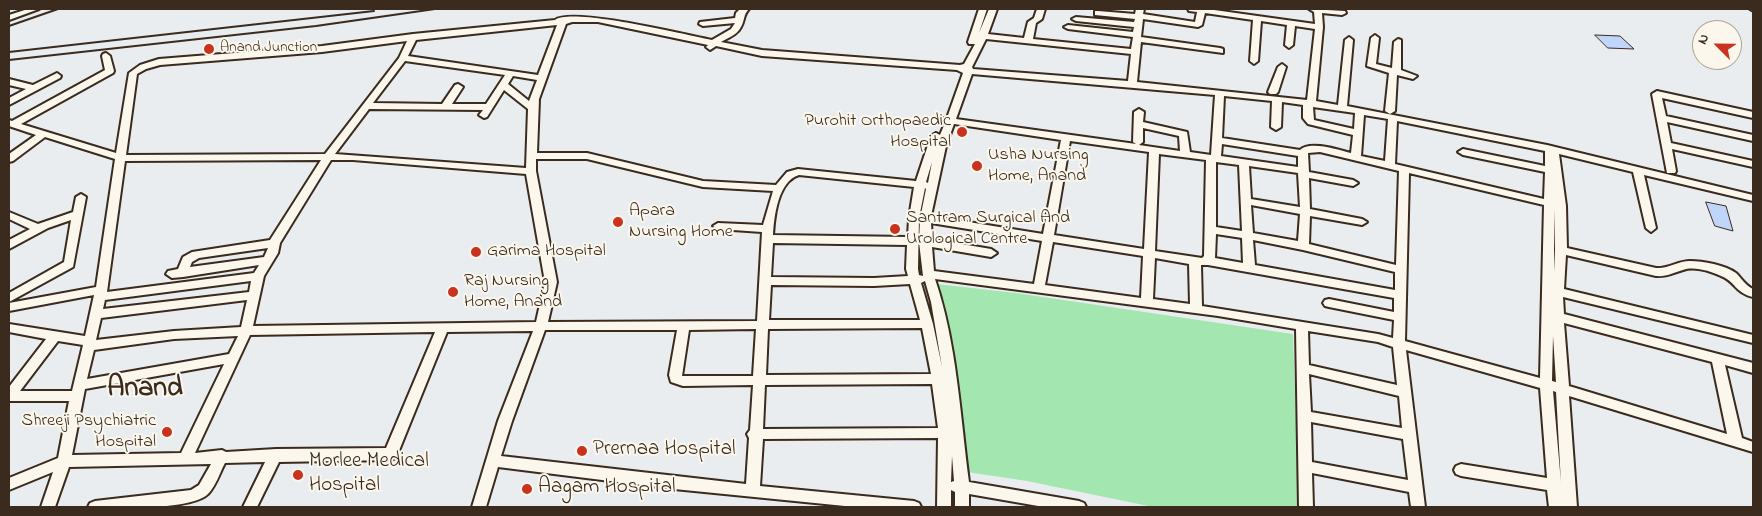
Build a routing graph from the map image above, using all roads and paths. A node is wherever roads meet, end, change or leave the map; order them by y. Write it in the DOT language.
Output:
graph roads {
  1 [pos="745,9"];
  2 [pos="983,9"];
  3 [pos="992,9"];
  4 [pos="1041,9"];
  5 [pos="1192,9"];
  6 [pos="1316,9"];
  7 [pos="27,10"];
  8 [pos="1202,10"];
  9 [pos="1098,13"];
  10 [pos="1342,13"];
  11 [pos="1139,16"];
  12 [pos="9,18"];
  13 [pos="1076,19"];
  14 [pos="1257,19"];
  15 [pos="740,20"];
  16 [pos="563,21"];
  17 [pos="703,24"];
  18 [pos="1291,24"];
  19 [pos="1068,27"];
  20 [pos="1319,28"];
  21 [pos="979,36"];
  22 [pos="418,37"];
  23 [pos="1138,37"];
  24 [pos="1376,38"];
  25 [pos="1349,40"];
  26 [pos="1028,41"];
  27 [pos="1398,42"];
  28 [pos="1289,45"];
  29 [pos="710,46"];
  30 [pos="1220,51"];
  31 [pos="1136,52"];
  32 [pos="106,56"];
  33 [pos="403,58"];
  34 [pos="1254,61"];
  35 [pos="1282,67"];
  36 [pos="964,70"];
  37 [pos="1394,72"];
  38 [pos="510,74"];
  39 [pos="57,76"];
  40 [pos="1413,76"];
  41 [pos="542,78"];
  42 [pos="1133,80"];
  43 [pos="9,82"];
  44 [pos="503,85"];
  45 [pos="458,87"];
  46 [pos="34,88"];
  47 [pos="1220,92"];
  48 [pos="1275,96"];
  49 [pos="9,102"];
  50 [pos="1310,102"];
  51 [pos="368,106"];
  52 [pos="1342,106"];
  53 [pos="445,107"];
  54 [pos="533,108"];
  55 [pos="1360,111"];
  56 [pos="1139,112"];
  57 [pos="1392,114"];
  58 [pos="1753,115"];
  59 [pos="1662,118"];
  60 [pos="946,120"];
  61 [pos="11,123"];
  62 [pos="1138,124"];
  63 [pos="1276,127"];
  64 [pos="1358,133"];
  65 [pos="43,134"];
  66 [pos="1066,138"];
  67 [pos="1753,138"];
  68 [pos="1217,140"];
  69 [pos="1138,142"];
  70 [pos="1666,145"];
  71 [pos="1552,148"];
  72 [pos="1154,150"];
  73 [pos="1463,152"];
  74 [pos="1303,154"];
  75 [pos="1185,155"];
  76 [pos="532,156"];
  77 [pos="328,157"];
  78 [pos="1356,157"];
  79 [pos="122,158"];
  80 [pos="9,159"];
  81 [pos="1213,159"];
  82 [pos="1244,163"];
  83 [pos="1753,164"];
  84 [pos="1390,165"];
  85 [pos="1404,168"];
  86 [pos="1548,170"];
  87 [pos="1638,170"];
  88 [pos="1671,171"];
  89 [pos="531,172"];
  90 [pos="1303,173"];
  91 [pos="1353,183"];
  92 [pos="925,185"];
  93 [pos="779,188"];
  94 [pos="1753,191"];
  95 [pos="81,197"];
  96 [pos="1753,198"];
  97 [pos="1246,201"];
  98 [pos="1547,203"];
  99 [pos="1561,206"];
  100 [pos="1305,212"];
  101 [pos="9,215"];
  102 [pos="76,215"];
  103 [pos="925,219"];
  104 [pos="1362,222"];
  105 [pos="718,226"];
  106 [pos="1210,228"];
  107 [pos="1651,228"];
  108 [pos="39,229"];
  109 [pos="767,234"];
  110 [pos="1247,236"];
  111 [pos="1048,238"];
  112 [pos="912,241"];
  113 [pos="925,242"];
  114 [pos="274,243"];
  115 [pos="9,245"];
  116 [pos="1303,246"];
  117 [pos="1561,250"];
  118 [pos="991,253"];
  119 [pos="1150,253"];
  120 [pos="268,260"];
  121 [pos="1195,261"];
  122 [pos="1208,261"];
  123 [pos="1249,268"];
  124 [pos="1401,270"];
  125 [pos="258,276"];
  126 [pos="929,276"];
  127 [pos="914,280"];
  128 [pos="764,282"];
  129 [pos="1039,288"];
  130 [pos="1558,292"];
  131 [pos="101,293"];
  132 [pos="1753,293"];
  133 [pos="254,295"];
  134 [pos="1400,295"];
  135 [pos="9,298"];
  136 [pos="1148,302"];
  137 [pos="1329,303"];
  138 [pos="9,308"];
  139 [pos="1196,309"];
  140 [pos="97,314"];
  141 [pos="1400,317"];
  142 [pos="1558,318"];
  143 [pos="927,324"];
  144 [pos="684,325"];
  145 [pos="541,326"];
  146 [pos="764,326"];
  147 [pos="1302,326"];
  148 [pos="14,329"];
  149 [pos="442,329"];
  150 [pos="246,331"];
  151 [pos="55,336"];
  152 [pos="9,339"];
  153 [pos="1753,339"];
  154 [pos="1399,343"];
  155 [pos="90,344"];
  156 [pos="232,358"];
  157 [pos="1717,358"];
  158 [pos="1303,368"];
  159 [pos="1753,368"];
  160 [pos="938,379"];
  161 [pos="760,381"];
  162 [pos="1546,385"];
  163 [pos="1562,389"];
  164 [pos="78,391"];
  165 [pos="1404,392"];
  166 [pos="10,397"];
  167 [pos="1304,416"];
  168 [pos="944,433"];
  169 [pos="754,434"];
  170 [pos="1408,434"];
  171 [pos="1736,442"];
  172 [pos="1753,447"];
  173 [pos="276,455"];
  174 [pos="222,456"];
  175 [pos="185,458"];
  176 [pos="64,461"];
  177 [pos="494,461"];
  178 [pos="1305,466"];
  179 [pos="1461,470"];
  180 [pos="9,484"];
  181 [pos="944,485"];
  182 [pos="1554,485"];
  183 [pos="962,487"];
  184 [pos="1415,487"];
  185 [pos="753,491"];
  186 [pos="1027,503"];
  187 [pos="48,507"];
  188 [pos="95,507"];
  189 [pos="250,507"];
  190 [pos="479,507"];
  191 [pos="914,507"];
  192 [pos="944,507"];
  193 [pos="962,507"];
  194 [pos="1079,507"];
  195 [pos="1306,507"];
  196 [pos="1418,507"];
  197 [pos="1556,507"];
  198 [pos="1570,507"];
  1 -- 15 [label="street"];
  2 -- 21 [label="street"];
  3 -- 21 [label="street"];
  4 -- 26 [label="street"];
  5 -- 8 [label="street"];
  6 -- 10 [label="street"];
  6 -- 20 [label="street"];
  7 -- 12 [label="street"];
  8 -- 11 [label="street"];
  8 -- 14 [label="street"];
  9 -- 11 [label="street"];
  11 -- 13 [label="street"];
  11 -- 23 [label="street"];
  14 -- 18 [label="street"];
  14 -- 34 [label="street"];
  15 -- 17 [label="street"];
  15 -- 29 [label="street"];
  16 -- 22 [label="street"];
  16 -- 29 [label="street"];
  16 -- 41 [label="street"];
  18 -- 20 [label="street"];
  18 -- 28 [label="street"];
  19 -- 23 [label="street"];
  20 -- 50 [label="street"];
  21 -- 26 [label="street"];
  21 -- 36 [label="street"];
  22 -- 33 [label="street"];
  22 -- 79 [label="street"];
  23 -- 30 [label="street"];
  23 -- 31 [label="street"];
  24 -- 37 [label="street"];
  25 -- 52 [label="street"];
  26 -- 31 [label="street"];
  27 -- 37 [label="street"];
  29 -- 36 [label="street"];
  31 -- 42 [label="street"];
  32 -- 61 [label="street"];
  33 -- 38 [label="street"];
  33 -- 51 [label="street"];
  35 -- 48 [label="street"];
  36 -- 42 [label="street"];
  36 -- 60 [label="street"];
  37 -- 40 [label="street"];
  37 -- 57 [label="street"];
  38 -- 41 [label="street"];
  38 -- 44 [label="street"];
  39 -- 46 [label="street"];
  41 -- 54 [label="street"];
  42 -- 47 [label="street"];
  42 -- 48 [label="street"];
  43 -- 46 [label="street"];
  44 -- 53 [label="street"];
  44 -- 54 [label="street"];
  45 -- 53 [label="street"];
  46 -- 49 [label="street"];
  47 -- 48 [label="street"];
  47 -- 68 [label="street"];
  48 -- 50 [label="street"];
  48 -- 63 [label="street"];
  50 -- 52 [label="street"];
  50 -- 64 [label="street"];
  51 -- 53 [label="street"];
  51 -- 77 [label="street"];
  52 -- 55 [label="street"];
  52 -- 57 [label="street"];
  54 -- 76 [label="street"];
  55 -- 57 [label="street"];
  55 -- 64 [label="street"];
  56 -- 62 [label="street"];
  57 -- 71 [label="street"];
  57 -- 84 [label="street"];
  58 -- 59 [label="street"];
  59 -- 67 [label="street"];
  59 -- 70 [label="street"];
  60 -- 66 [label="street"];
  60 -- 92 [label="street"];
  61 -- 65 [label="street"];
  62 -- 69 [label="street"];
  62 -- 75 [label="street"];
  64 -- 78 [label="street"];
  65 -- 79 [label="street"];
  65 -- 80 [label="street"];
  66 -- 72 [label="street"];
  66 -- 111 [label="street"];
  68 -- 74 [label="street"];
  68 -- 81 [label="street"];
  70 -- 83 [label="street"];
  70 -- 88 [label="street"];
  71 -- 86 [label="street"];
  71 -- 87 [label="street"];
  71 -- 88 [label="street"];
  71 -- 99 [label="street"];
  72 -- 75 [label="street"];
  72 -- 119 [label="street"];
  73 -- 86 [label="street"];
  74 -- 78 [label="street"];
  74 -- 90 [label="street"];
  75 -- 81 [label="street"];
  76 -- 89 [label="street"];
  76 -- 93 [label="street"];
  77 -- 79 [label="street"];
  77 -- 89 [label="street"];
  77 -- 114 [label="street"];
  78 -- 84 [label="street"];
  79 -- 131 [label="street"];
  81 -- 82 [label="street"];
  81 -- 106 [label="street"];
  82 -- 90 [label="street"];
  82 -- 97 [label="street"];
  84 -- 85 [label="street"];
  85 -- 98 [label="street"];
  85 -- 124 [label="street"];
  86 -- 98 [label="street"];
  87 -- 96 [label="street"];
  87 -- 107 [label="street"];
  88 -- 94 [label="street"];
  89 -- 145 [label="street"];
  90 -- 91 [label="street"];
  90 -- 100 [label="street"];
  92 -- 93 [label="street"];
  92 -- 103 [label="street"];
  92 -- 112 [label="street"];
  93 -- 109 [label="street"];
  95 -- 102 [label="street"];
  97 -- 100 [label="street"];
  97 -- 110 [label="street"];
  98 -- 99 [label="street"];
  98 -- 162 [label="street"];
  99 -- 117 [label="street"];
  100 -- 104 [label="street"];
  100 -- 116 [label="street"];
  101 -- 108 [label="street"];
  102 -- 108 [label="street"];
  102 -- 135 [label="street"];
  103 -- 111 [label="street"];
  103 -- 113 [label="street"];
  105 -- 109 [label="street"];
  106 -- 110 [label="street"];
  106 -- 122 [label="street"];
  108 -- 115 [label="street"];
  109 -- 112 [label="street"];
  109 -- 128 [label="street"];
  110 -- 116 [label="street"];
  110 -- 123 [label="street"];
  111 -- 119 [label="street"];
  111 -- 129 [label="street"];
  112 -- 127 [label="street"];
  113 -- 118 [label="street"];
  113 -- 126 [label="street"];
  114 -- 120 [label="street"];
  114 -- 120 [label="street"];
  116 -- 124 [label="street"];
  117 -- 130 [label="street"];
  117 -- 132 [label="street"];
  119 -- 121 [label="street"];
  119 -- 136 [label="street"];
  120 -- 125 [label="street"];
  121 -- 122 [label="street"];
  121 -- 139 [label="street"];
  122 -- 123 [label="street"];
  123 -- 134 [label="street"];
  124 -- 134 [label="street"];
  125 -- 131 [label="street"];
  125 -- 133 [label="street"];
  126 -- 127 [label="street"];
  126 -- 129 [label="street"];
  126 -- 183 [label="street"];
  127 -- 128 [label="street"];
  127 -- 143 [label="street"];
  128 -- 146 [label="street"];
  129 -- 136 [label="street"];
  130 -- 142 [label="street"];
  130 -- 153 [label="street"];
  131 -- 138 [label="street"];
  131 -- 140 [label="street"];
  133 -- 140 [label="street"];
  133 -- 150 [label="street"];
  134 -- 141 [label="street"];
  136 -- 139 [label="street"];
  137 -- 141 [label="street"];
  139 -- 147 [label="street"];
  140 -- 155 [label="street"];
  141 -- 154 [label="street"];
  142 -- 157 [label="street"];
  142 -- 163 [label="street"];
  143 -- 146 [label="street"];
  143 -- 160 [label="street"];
  144 -- 145 [label="street"];
  144 -- 146 [label="street"];
  144 -- 161 [label="street"];
  145 -- 149 [label="street"];
  145 -- 177 [label="street"];
  146 -- 161 [label="street"];
  147 -- 154 [label="street"];
  147 -- 158 [label="street"];
  148 -- 151 [label="street"];
  148 -- 152 [label="street"];
  149 -- 150 [label="street"];
  149 -- 173 [label="street"];
  150 -- 155 [label="street"];
  150 -- 156 [label="street"];
  151 -- 155 [label="street"];
  151 -- 166 [label="street"];
  154 -- 162 [label="street"];
  154 -- 165 [label="street"];
  155 -- 164 [label="street"];
  156 -- 164 [label="street"];
  156 -- 175 [label="street"];
  157 -- 159 [label="street"];
  157 -- 171 [label="street"];
  158 -- 165 [label="street"];
  158 -- 167 [label="street"];
  160 -- 161 [label="street"];
  160 -- 168 [label="street"];
  161 -- 169 [label="street"];
  162 -- 163 [label="street"];
  162 -- 182 [label="street"];
  163 -- 171 [label="street"];
  163 -- 198 [label="street"];
  164 -- 166 [label="street"];
  164 -- 176 [label="street"];
  165 -- 170 [label="street"];
  167 -- 170 [label="street"];
  167 -- 178 [label="street"];
  168 -- 169 [label="street"];
  168 -- 181 [label="street"];
  169 -- 185 [label="street"];
  170 -- 184 [label="street"];
  171 -- 172 [label="street"];
  173 -- 174 [label="street"];
  173 -- 189 [label="street"];
  174 -- 175 [label="street"];
  174 -- 188 [label="street"];
  175 -- 176 [label="street"];
  176 -- 180 [label="street"];
  176 -- 187 [label="street"];
  177 -- 185 [label="street"];
  177 -- 190 [label="street"];
  178 -- 184 [label="street"];
  178 -- 195 [label="street"];
  179 -- 182 [label="street"];
  181 -- 183 [label="street"];
  181 -- 192 [label="street"];
  182 -- 197 [label="street"];
  183 -- 186 [label="street"];
  183 -- 193 [label="street"];
  184 -- 196 [label="street"];
  185 -- 191 [label="street"];
  186 -- 194 [label="street"];
}
